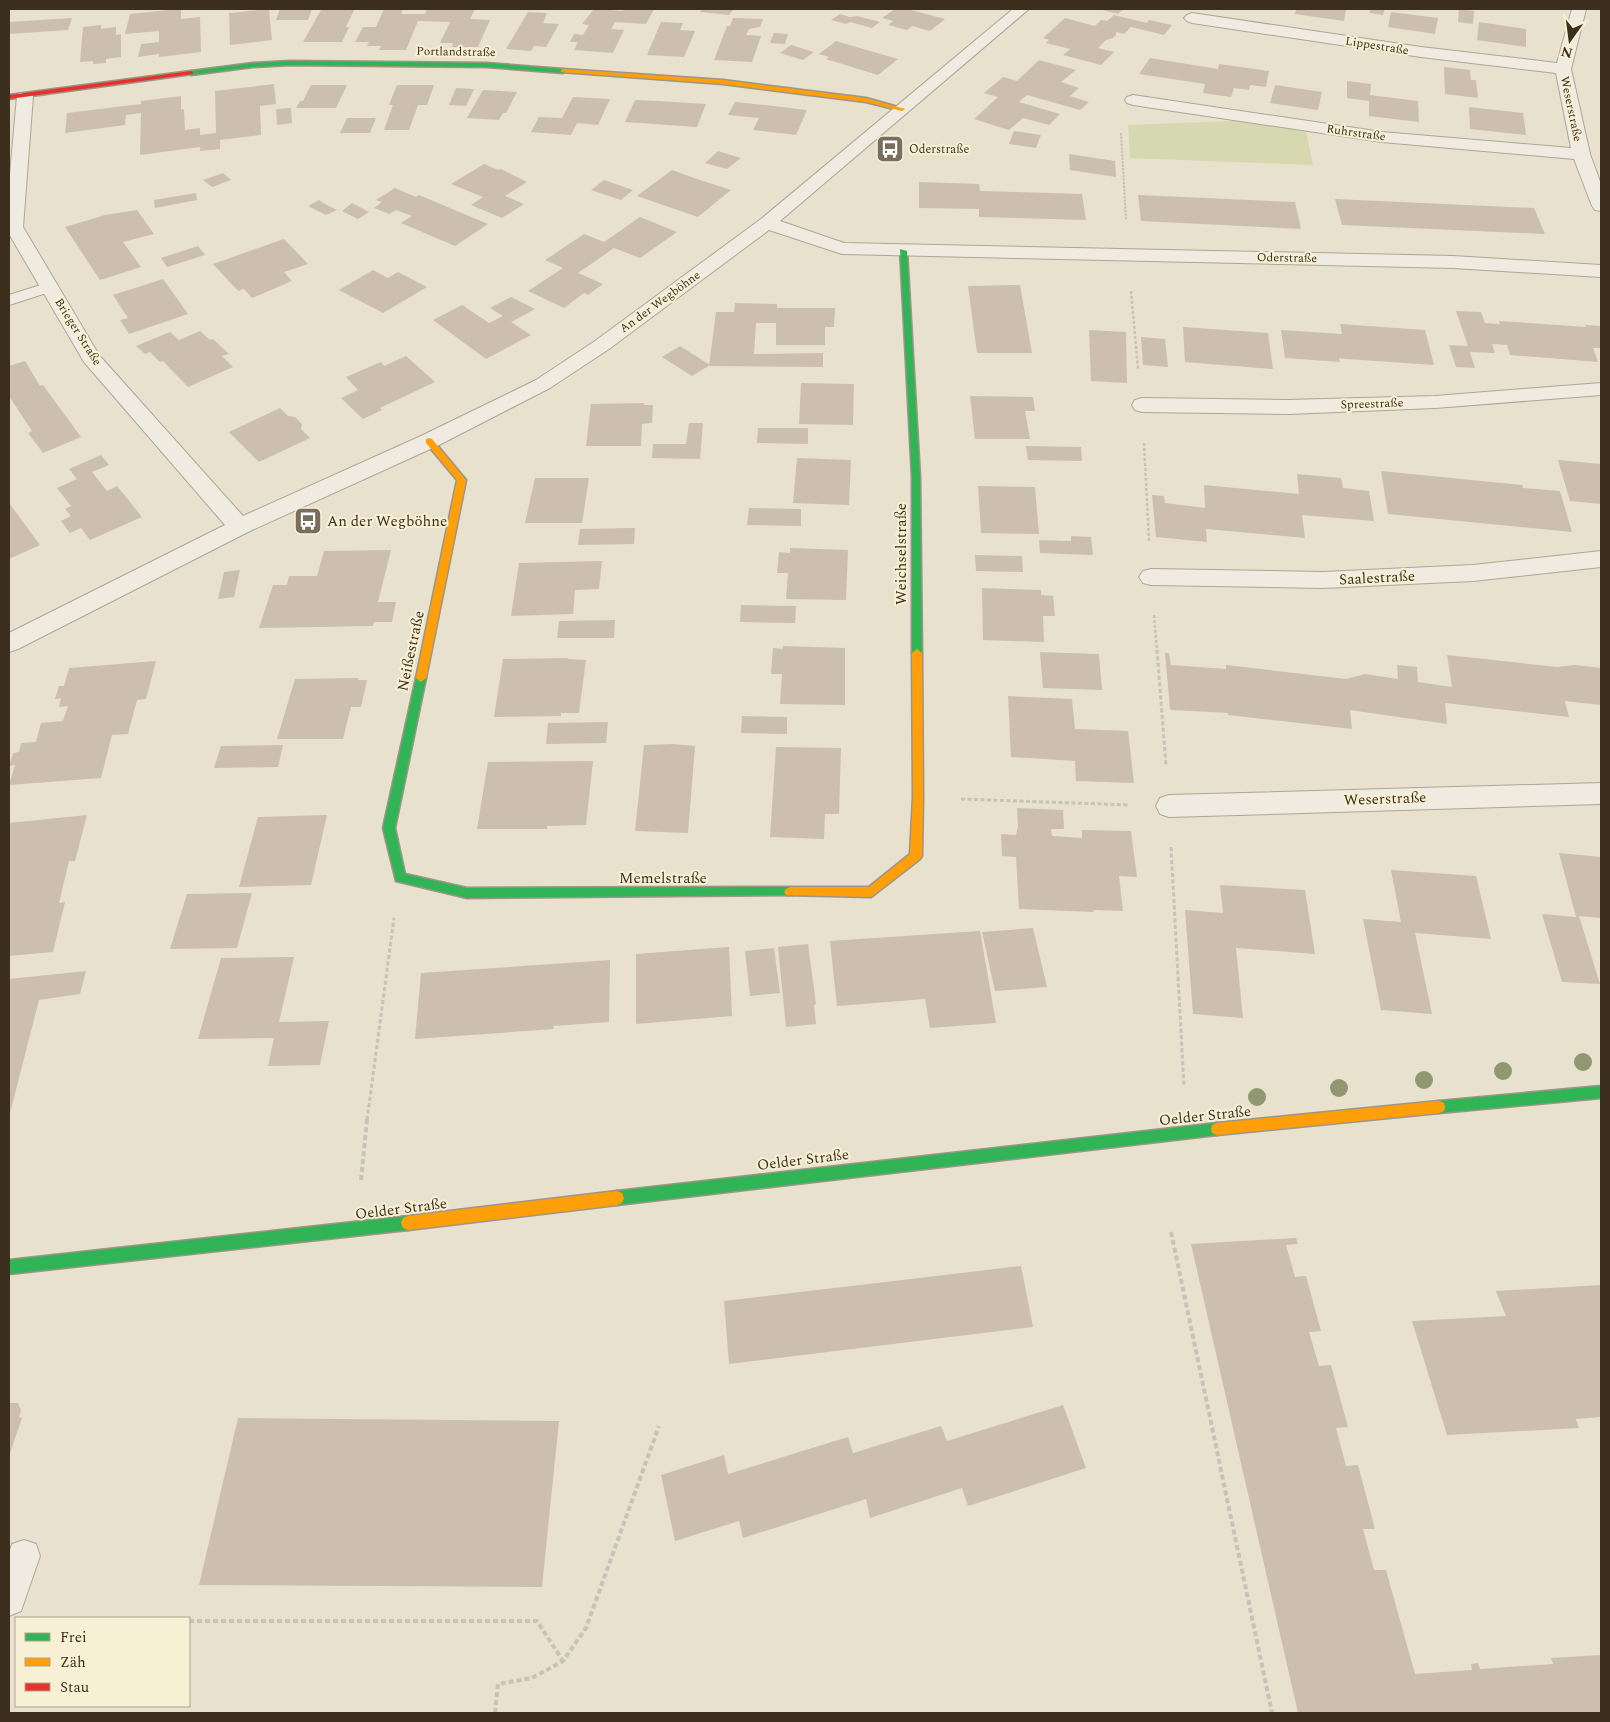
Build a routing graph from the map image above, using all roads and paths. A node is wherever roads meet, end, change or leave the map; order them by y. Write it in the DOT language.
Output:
graph roads {
  1 [pos="1022,9"];
  2 [pos="1579,9"];
  3 [pos="1192,18"];
  4 [pos="1563,69"];
  5 [pos="17,96"];
  6 [pos="1133,100"];
  7 [pos="902,110"];
  8 [pos="1581,154"];
  9 [pos="1601,206"];
  10 [pos="767,223"];
  11 [pos="903,251"];
  12 [pos="1128,254"];
  13 [pos="1601,272"];
  14 [pos="50,287"];
  15 [pos="9,300"];
  16 [pos="1601,389"];
  17 [pos="1142,405"];
  18 [pos="429,441"];
  19 [pos="240,527"];
  20 [pos="1601,559"];
  21 [pos="1151,577"];
  22 [pos="9,643"];
  23 [pos="1601,793"];
  24 [pos="918,797"];
  25 [pos="1169,806"];
  26 [pos="916,856"];
  27 [pos="400,878"];
  28 [pos="1601,1092"];
  29 [pos="1187,1133"];
  30 [pos="358,1229"];
  31 [pos="1171,1232"];
  32 [pos="9,1267"];
  33 [pos="659,1426"];
  34 [pos="24,1556"];
  35 [pos="9,1599"];
  36 [pos="190,1621"];
  37 [pos="563,1661"];
  38 [pos="495,1713"];
  39 [pos="1272,1713"];
  1 -- 7 [label="street, An der Wegböhne"];
  2 -- 4 [label="street, Weserstraße"];
  3 -- 4 [label="street, Lippestraße"];
  4 -- 8 [label="street, Weserstraße"];
  5 -- 7 [label="street, Portlandstraße"];
  5 -- 14 [label="street, Brieger Straße"];
  6 -- 8 [label="street, Ruhrstraße"];
  6 -- 12 [label="path"];
  7 -- 10 [label="street, An der Wegböhne"];
  8 -- 9 [label="street, Weserstraße"];
  10 -- 11 [label="street, Oderstraße"];
  10 -- 18 [label="street, An der Wegböhne"];
  11 -- 12 [label="street, Oderstraße"];
  11 -- 24 [label="street, Weichselstraße"];
  12 -- 13 [label="street, Oderstraße"];
  12 -- 17 [label="path"];
  14 -- 15 [label="lane"];
  14 -- 19 [label="street, Brieger Straße"];
  16 -- 17 [label="street, Spreestraße"];
  17 -- 21 [label="path"];
  18 -- 19 [label="street, An der Wegböhne"];
  18 -- 27 [label="street, Neißestraße"];
  19 -- 22 [label="street, An der Wegböhne"];
  20 -- 21 [label="street, Saalestraße"];
  21 -- 25 [label="path"];
  23 -- 25 [label="street, Weserstraße"];
  24 -- 25 [label="path"];
  24 -- 26 [label="street, Weichselstraße"];
  25 -- 29 [label="path"];
  26 -- 27 [label="street, Memelstraße"];
  27 -- 30 [label="path"];
  28 -- 29 [label="street, Oelder Straße"];
  29 -- 30 [label="street, Oelder Straße"];
  30 -- 32 [label="street, Oelder Straße"];
  31 -- 39 [label="path"];
  33 -- 37 [label="path"];
  34 -- 35 [label="lane"];
  36 -- 37 [label="path"];
  37 -- 38 [label="path"];
}
